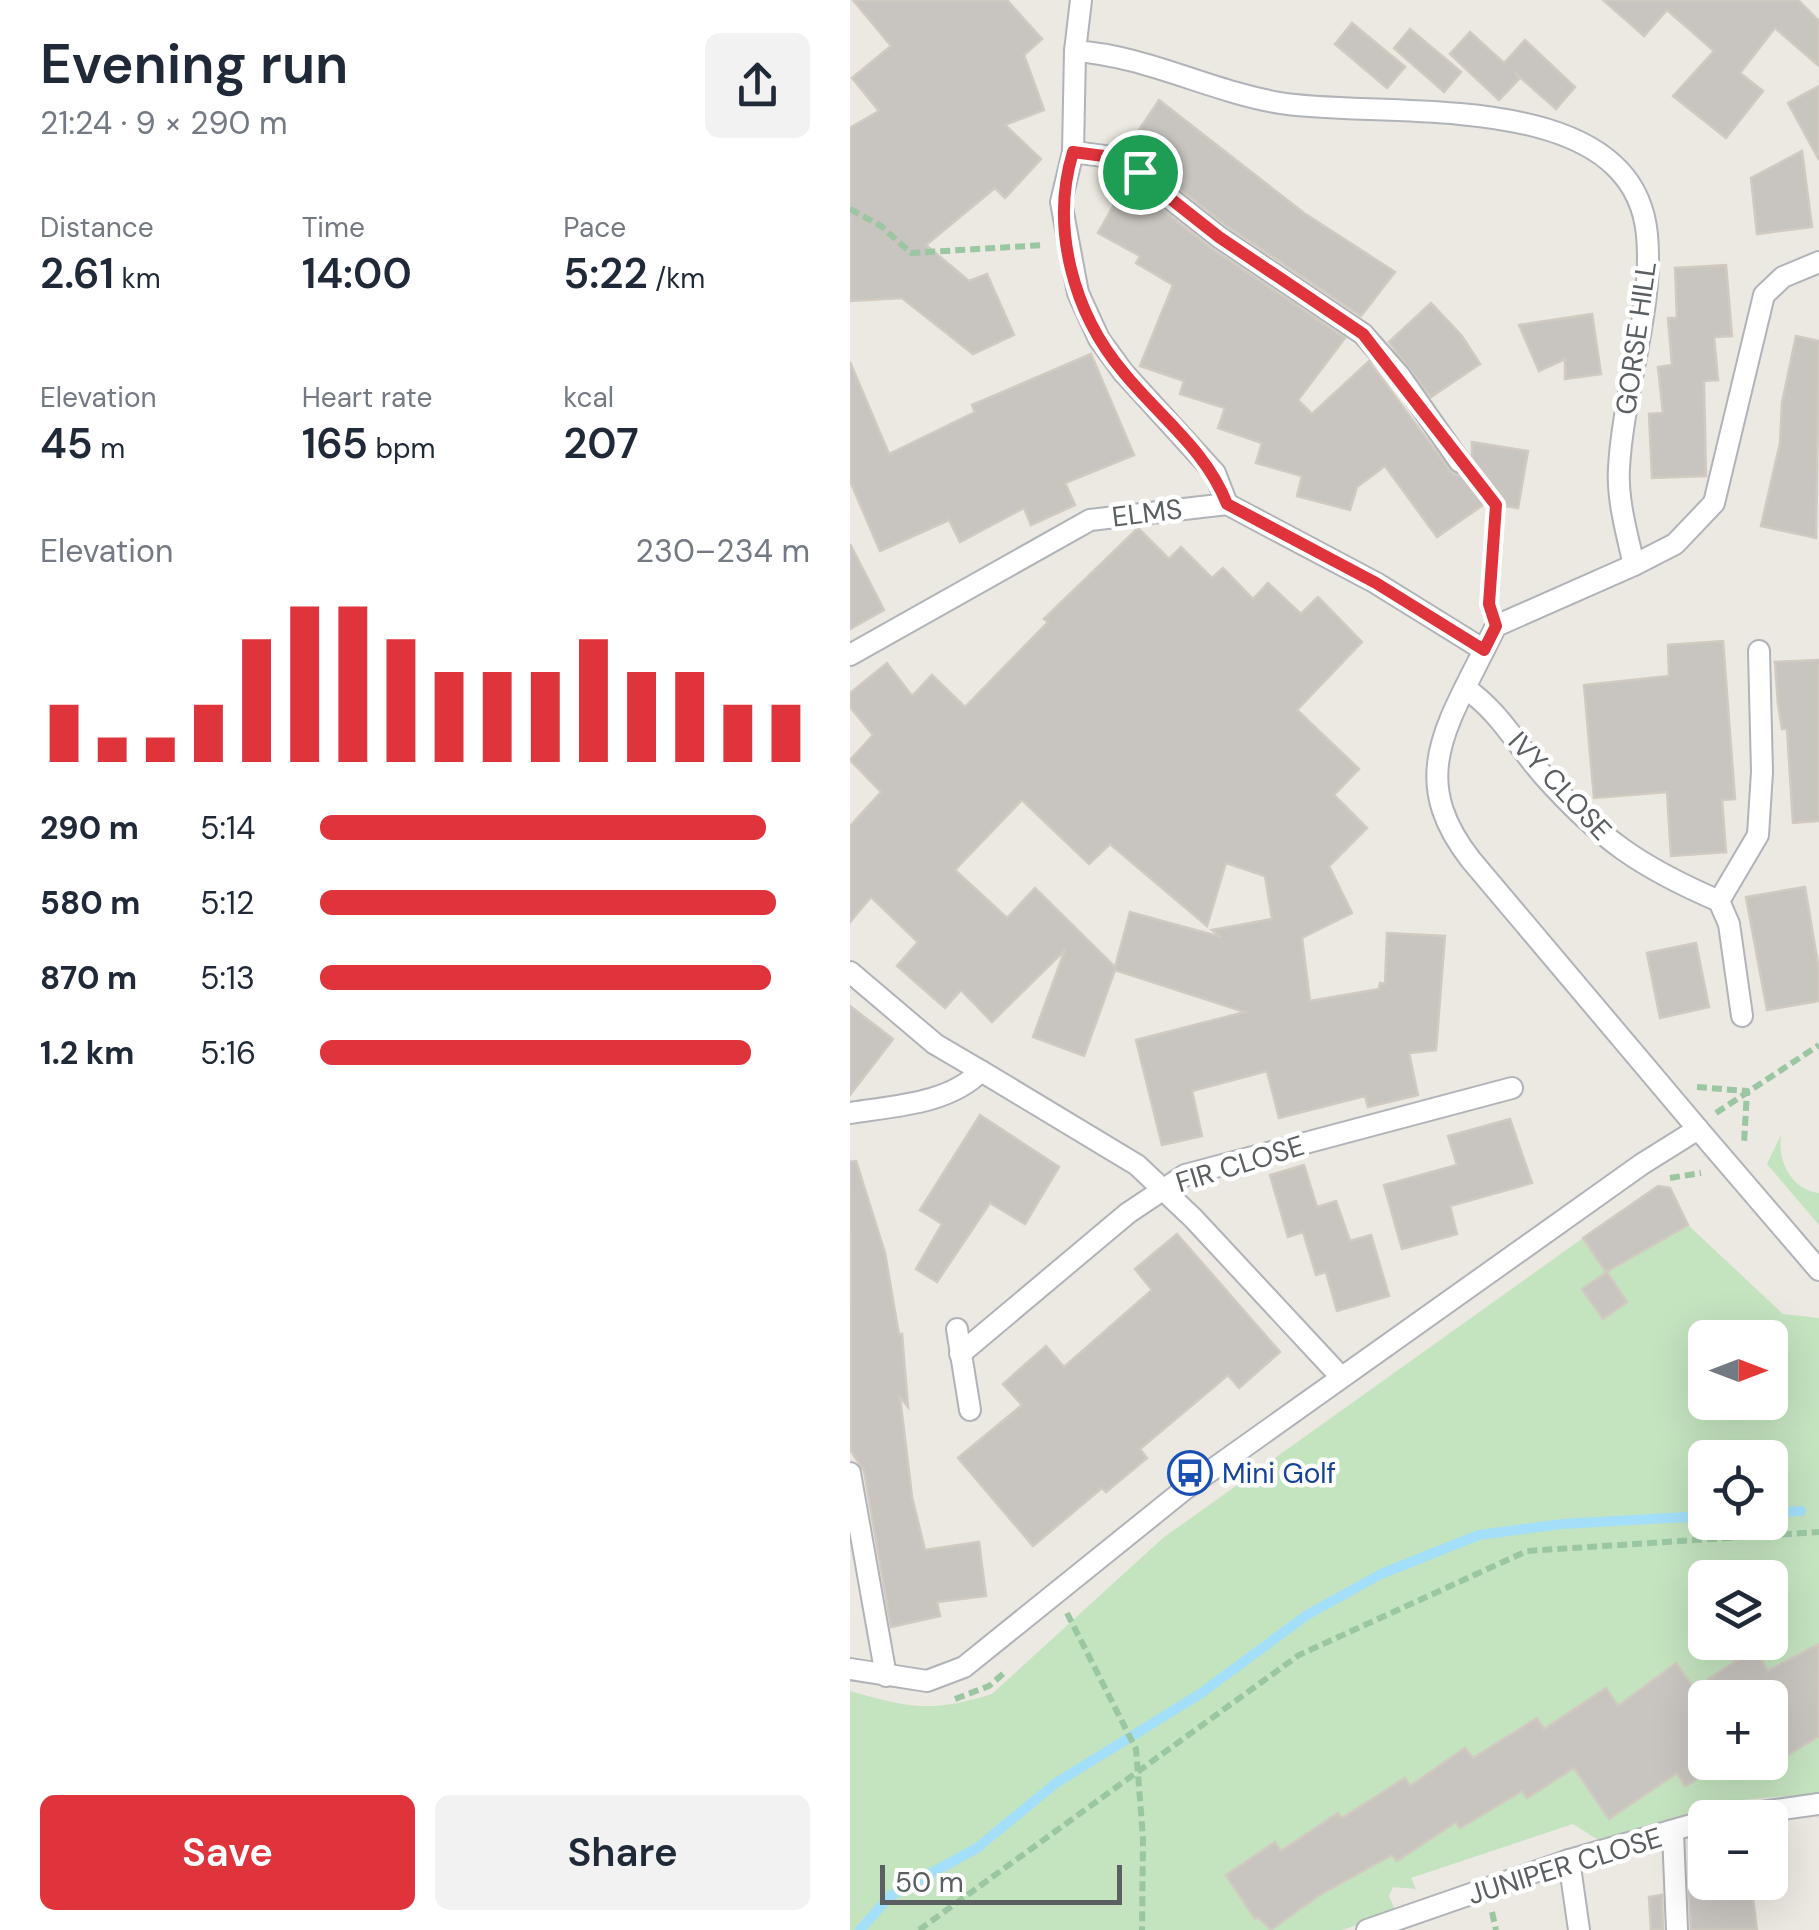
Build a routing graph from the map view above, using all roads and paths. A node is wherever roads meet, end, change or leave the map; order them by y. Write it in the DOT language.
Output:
graph roads {
  1 [pos="1081,0"];
  2 [pos="1075,51"];
  3 [pos="1073,152"];
  4 [pos="850,209"];
  5 [pos="1065,243"];
  6 [pos="1819,262"];
  7 [pos="1460,462"];
  8 [pos="1227,504"];
  9 [pos="1634,565"];
  10 [pos="1496,626"];
  11 [pos="1484,650"];
  12 [pos="1759,651"];
  13 [pos="850,655"];
  14 [pos="1465,688"];
  15 [pos="1718,901"];
  16 [pos="850,972"];
  17 [pos="1742,1016"];
  18 [pos="1819,1044"];
  19 [pos="981,1071"];
  20 [pos="1512,1088"];
  21 [pos="850,1113"];
  22 [pos="1698,1128"];
  23 [pos="1160,1188"];
  24 [pos="1819,1270"];
  25 [pos="957,1329"];
  26 [pos="960,1354"];
  27 [pos="1341,1377"];
  28 [pos="970,1410"];
  29 [pos="850,1473"];
  30 [pos="1819,1532"];
  31 [pos="1050,1594"];
  32 [pos="850,1669"];
  33 [pos="886,1676"];
  34 [pos="1136,1776"];
  35 [pos="1819,1804"];
  36 [pos="1788,1808"];
  37 [pos="1688,1827"];
  38 [pos="1673,1832"];
  39 [pos="1569,1860"];
  40 [pos="919,1930"];
  41 [pos="1142,1930"];
  42 [pos="1367,1930"];
  43 [pos="1580,1930"];
  44 [pos="1677,1930"];
  1 -- 2 [label="lane"];
  2 -- 3 [label="lane, ELMS"];
  2 -- 9 [label="lane, GORSE HILL"];
  3 -- 5 [label="lane, ELMS"];
  3 -- 7 [label="lane"];
  4 -- 5 [label="path"];
  5 -- 8 [label="lane, ELMS"];
  6 -- 9 [label="lane"];
  7 -- 10 [label="path"];
  8 -- 11 [label="lane"];
  8 -- 13 [label="lane, ELMS"];
  9 -- 10 [label="lane"];
  10 -- 11 [label="lane"];
  11 -- 14 [label="lane"];
  12 -- 15 [label="lane"];
  14 -- 15 [label="lane, IVY CLOSE"];
  14 -- 22 [label="lane"];
  15 -- 17 [label="lane"];
  16 -- 19 [label="lane"];
  18 -- 22 [label="path"];
  19 -- 21 [label="lane"];
  19 -- 23 [label="lane"];
  20 -- 23 [label="lane, FIR CLOSE"];
  22 -- 24 [label="lane"];
  22 -- 27 [label="lane"];
  23 -- 26 [label="lane, FIR CLOSE"];
  23 -- 27 [label="lane"];
  25 -- 26 [label="lane"];
  26 -- 28 [label="lane"];
  27 -- 31 [label="lane"];
  29 -- 33 [label="lane"];
  30 -- 34 [label="path"];
  31 -- 33 [label="lane"];
  31 -- 34 [label="path"];
  32 -- 33 [label="lane"];
  34 -- 40 [label="path"];
  34 -- 41 [label="path"];
  35 -- 36 [label="lane"];
  37 -- 38 [label="lane, JUNIPER CLOSE"];
  38 -- 39 [label="lane, JUNIPER CLOSE"];
  38 -- 44 [label="lane"];
  39 -- 42 [label="lane, JUNIPER CLOSE"];
  39 -- 43 [label="lane"];
}
